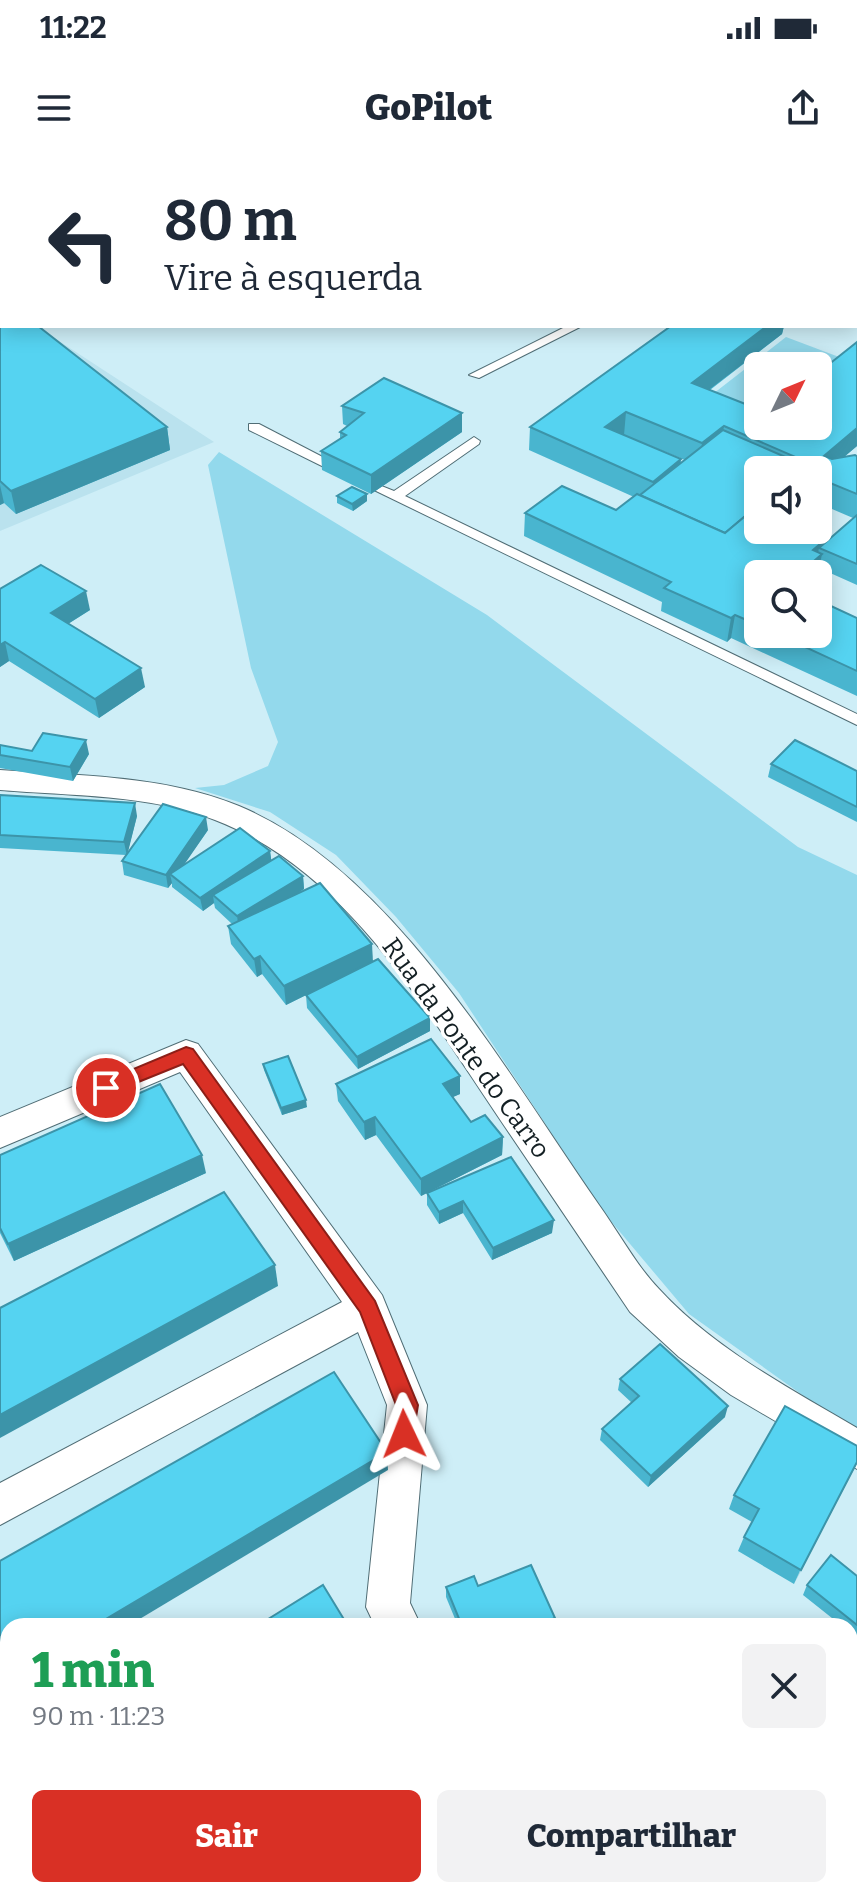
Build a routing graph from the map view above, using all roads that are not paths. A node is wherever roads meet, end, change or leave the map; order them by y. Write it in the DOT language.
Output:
graph roads {
  1 [pos="572,328"];
  2 [pos="475,375"];
  3 [pos="254,427"];
  4 [pos="474,441"];
  5 [pos="331,465"];
  6 [pos="379,489"];
  7 [pos="395,497"];
  8 [pos="857,720"];
  9 [pos="0,780"];
  10 [pos="0,1133"];
  11 [pos="368,1307"];
  12 [pos="857,1450"];
  13 [pos="0,1505"];
  14 [pos="394,1618"];
  1 -- 2 [label="lane"];
  3 -- 5 [label="lane"];
  4 -- 7 [label="lane"];
  6 -- 7 [label="lane"];
  7 -- 8 [label="lane"];
  9 -- 12 [label="street, Rua da Ponte do Carro"];
  10 -- 11 [label="street"];
  11 -- 13 [label="street"];
  11 -- 14 [label="street"];
}
